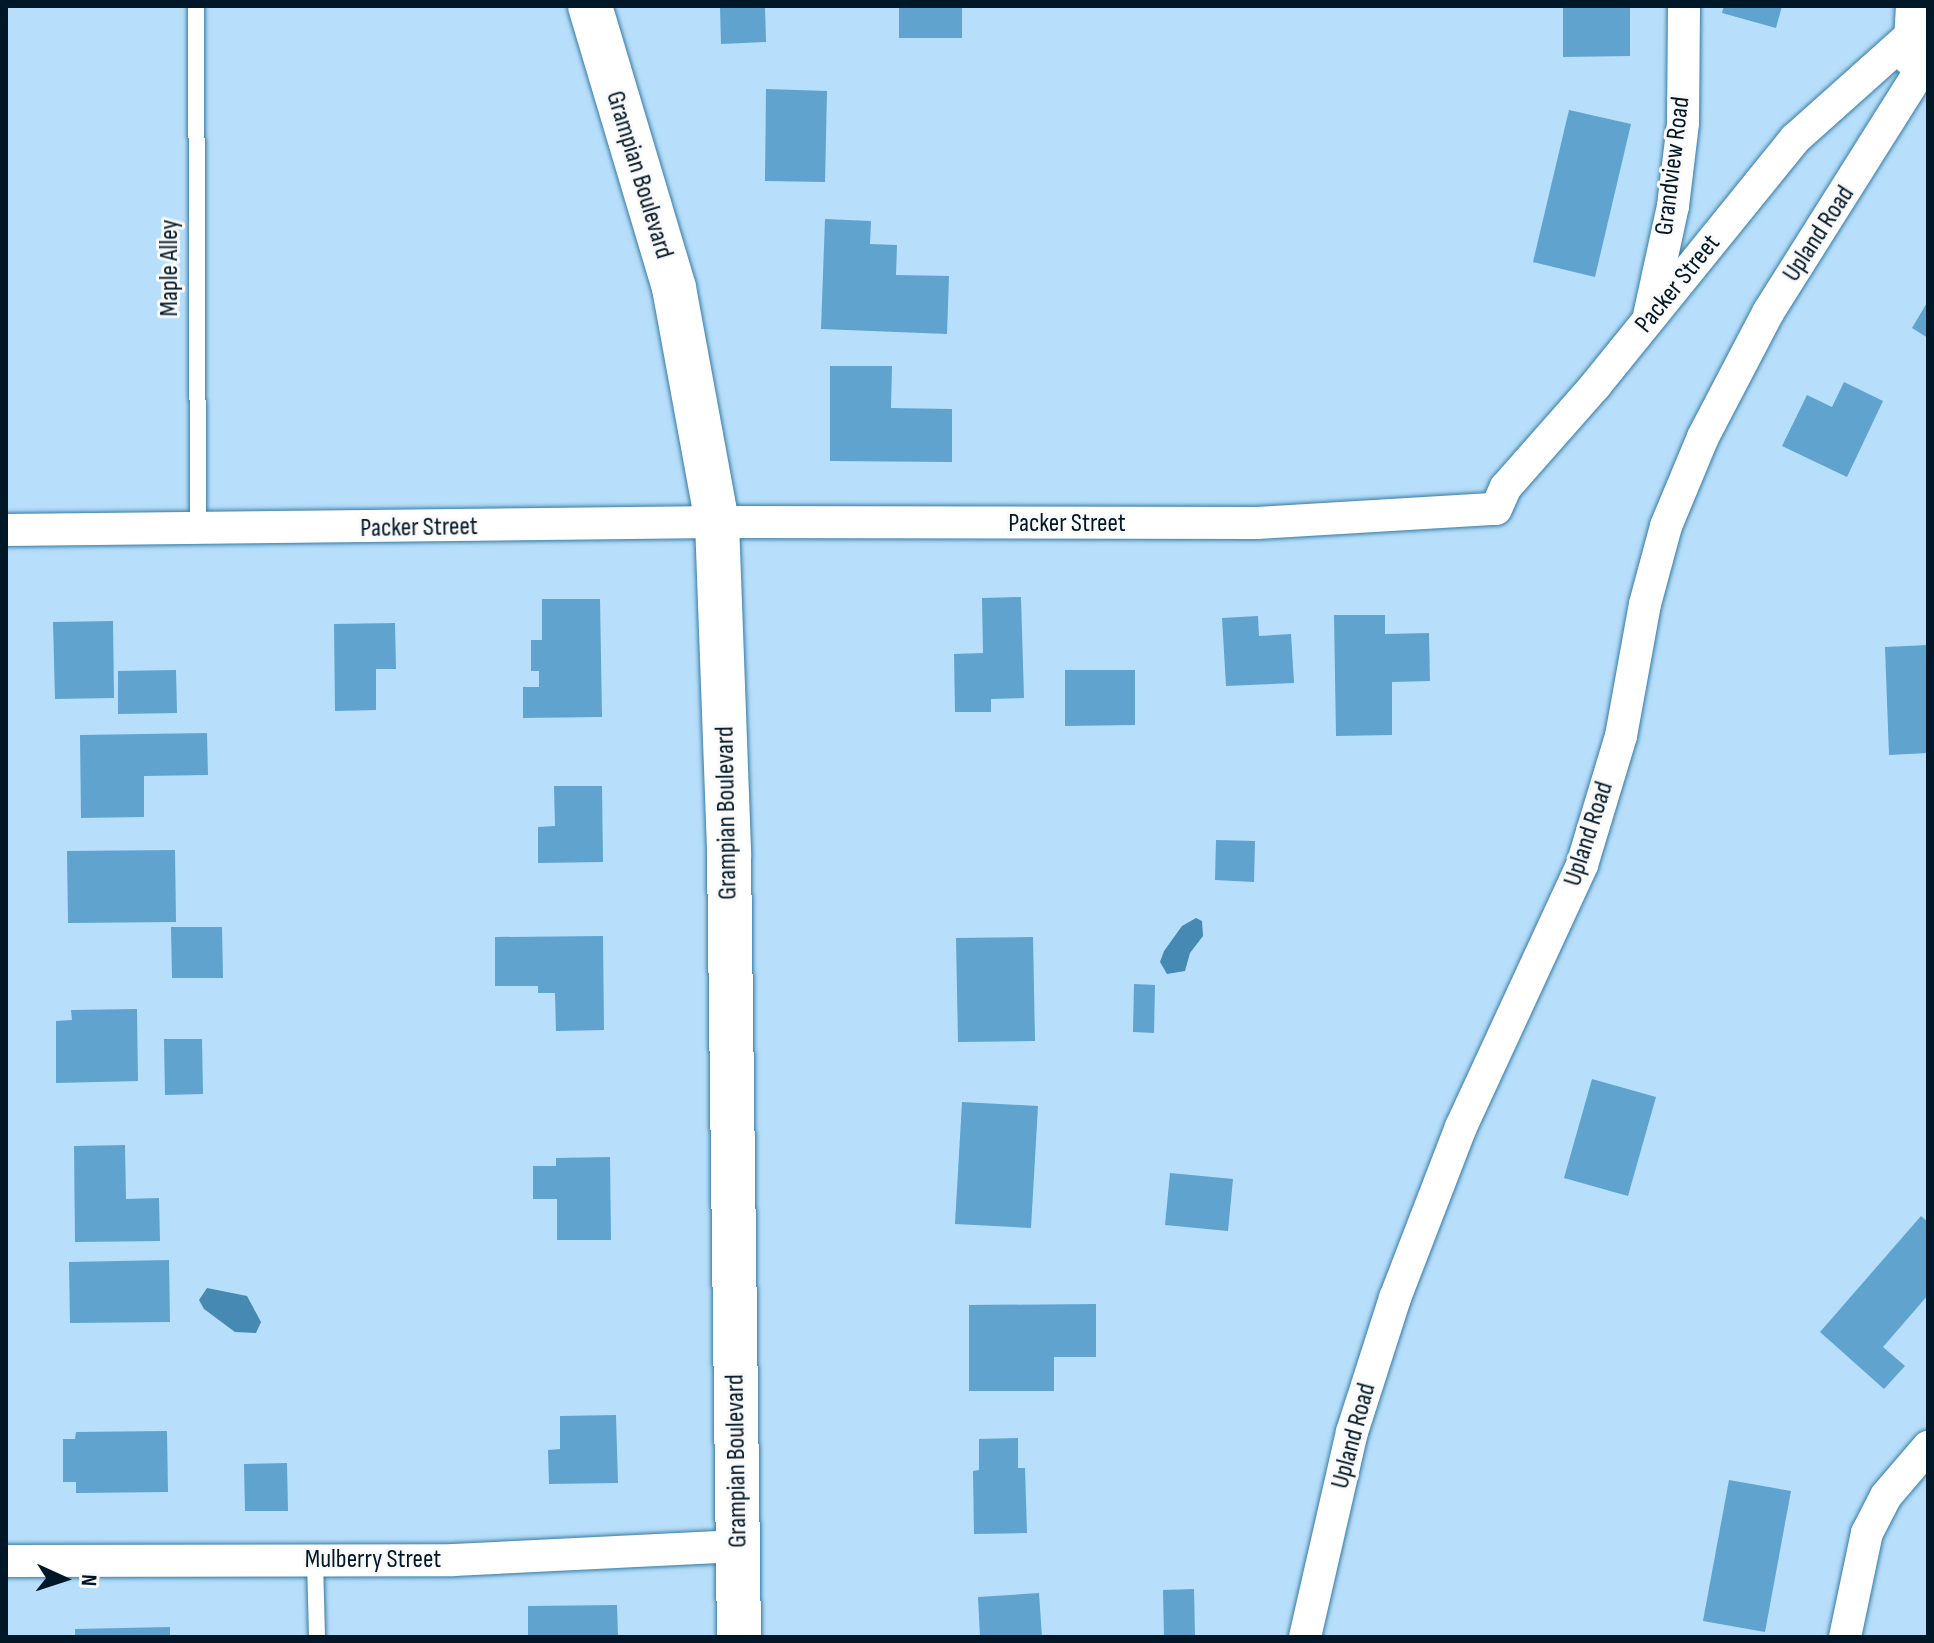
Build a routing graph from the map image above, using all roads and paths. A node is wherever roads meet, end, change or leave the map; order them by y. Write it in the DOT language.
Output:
graph roads {
  1 [pos="196,6"];
  2 [pos="590,6"];
  3 [pos="1684,6"];
  4 [pos="1917,34"];
  5 [pos="1647,324"];
  6 [pos="717,522"];
  7 [pos="198,529"];
  8 [pos="6,530"];
  9 [pos="1928,1447"];
  10 [pos="739,1546"];
  11 [pos="315,1560"];
  12 [pos="6,1561"];
  13 [pos="317,1637"];
  14 [pos="739,1637"];
  15 [pos="1305,1637"];
  16 [pos="1845,1637"];
  1 -- 7 [label="lane, Maple Alley"];
  2 -- 6 [label="street, Grampian Boulevard"];
  3 -- 5 [label="street, Grandview Road"];
  4 -- 5 [label="street, Packer Street"];
  4 -- 15 [label="street, Upland Road"];
  5 -- 6 [label="street, Packer Street"];
  6 -- 7 [label="street, Packer Street"];
  6 -- 10 [label="street, Grampian Boulevard"];
  7 -- 8 [label="street, Packer Street"];
  9 -- 16 [label="street"];
  10 -- 11 [label="street, Mulberry Street"];
  10 -- 14 [label="street, Grampian Boulevard"];
  11 -- 12 [label="street, Mulberry Street"];
  11 -- 13 [label="lane"];
}
